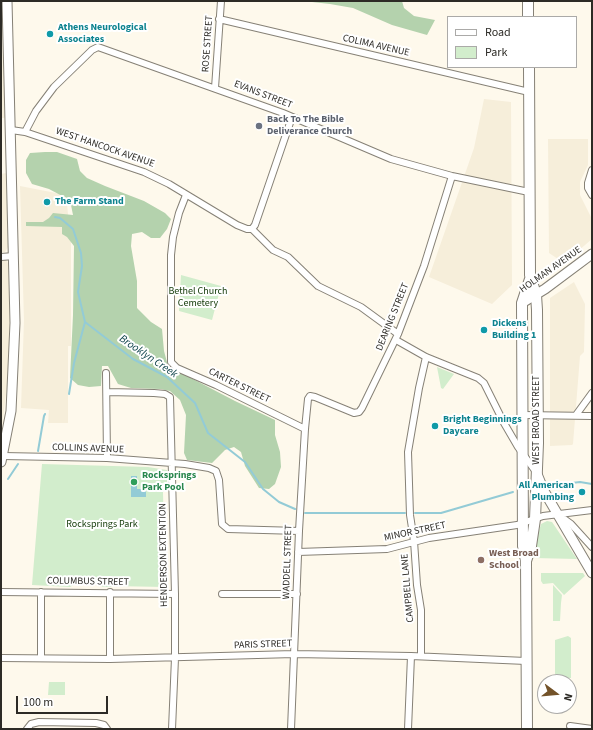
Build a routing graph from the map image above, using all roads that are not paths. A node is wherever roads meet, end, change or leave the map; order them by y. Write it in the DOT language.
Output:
graph roads {
  1 [pos="6,1"];
  2 [pos="221,1"];
  3 [pos="528,1"];
  4 [pos="528,16"];
  5 [pos="219,19"];
  6 [pos="529,68"];
  7 [pos="215,88"];
  8 [pos="529,92"];
  9 [pos="292,117"];
  10 [pos="11,130"];
  11 [pos="25,132"];
  12 [pos="592,170"];
  13 [pos="452,176"];
  14 [pos="529,192"];
  15 [pos="186,195"];
  16 [pos="592,195"];
  17 [pos="252,229"];
  18 [pos="592,254"];
  19 [pos="14,256"];
  20 [pos="1,257"];
  21 [pos="530,279"];
  22 [pos="536,295"];
  23 [pos="522,303"];
  24 [pos="397,337"];
  25 [pos="426,357"];
  26 [pos="106,373"];
  27 [pos="107,392"];
  28 [pos="592,393"];
  29 [pos="310,396"];
  30 [pos="522,415"];
  31 [pos="537,415"];
  32 [pos="576,415"];
  33 [pos="592,416"];
  34 [pos="304,428"];
  35 [pos="523,455"];
  36 [pos="107,458"];
  37 [pos="2,459"];
  38 [pos="172,463"];
  39 [pos="536,472"];
  40 [pos="592,510"];
  41 [pos="558,514"];
  42 [pos="535,519"];
  43 [pos="522,524"];
  44 [pos="299,531"];
  45 [pos="414,542"];
  46 [pos="592,547"];
  47 [pos="298,552"];
  48 [pos="526,561"];
  49 [pos="591,569"];
  50 [pos="1,592"];
  51 [pos="42,592"];
  52 [pos="110,592"];
  53 [pos="175,594"];
  54 [pos="222,594"];
  55 [pos="297,594"];
  56 [pos="294,654"];
  57 [pos="411,656"];
  58 [pos="421,656"];
  59 [pos="1,658"];
  60 [pos="41,658"];
  61 [pos="175,658"];
  62 [pos="110,659"];
  63 [pos="526,660"];
  64 [pos="570,726"];
  65 [pos="27,729"];
  66 [pos="107,729"];
  67 [pos="172,729"];
  68 [pos="291,729"];
  69 [pos="408,729"];
  70 [pos="527,729"];
  71 [pos="592,729"];
  1 -- 10 [label="main road"];
  2 -- 5 [label="street, ROSE STREET"];
  3 -- 4 [label="main road"];
  5 -- 7 [label="street, ROSE STREET"];
  5 -- 8 [label="street, COLIMA AVENUE"];
  6 -- 8 [label="main road, WEST BROAD STREET"];
  7 -- 9 [label="street, EVANS STREET"];
  7 -- 11 [label="street, EVANS STREET"];
  8 -- 14 [label="main road, WEST BROAD STREET"];
  9 -- 13 [label="street, EVANS STREET"];
  9 -- 17 [label="street"];
  10 -- 11 [label="street, WEST HANCOCK AVENUE"];
  10 -- 19 [label="main road"];
  11 -- 15 [label="street, WEST HANCOCK AVENUE"];
  12 -- 16 [label="street"];
  13 -- 14 [label="street, EVANS STREET"];
  13 -- 24 [label="street, DEARING STREET"];
  14 -- 21 [label="main road, WEST BROAD STREET"];
  15 -- 17 [label="street, WEST HANCOCK AVENUE"];
  15 -- 34 [label="street, CARTER STREET"];
  17 -- 24 [label="street"];
  18 -- 22 [label="main road, HOLMAN AVENUE"];
  19 -- 20 [label="street"];
  19 -- 37 [label="main road"];
  21 -- 22 [label="main road, WEST BROAD STREET"];
  21 -- 23 [label="main road, WEST BROAD STREET"];
  22 -- 23 [label="main road, HOLMAN AVENUE"];
  22 -- 31 [label="main road, WEST BROAD STREET"];
  23 -- 30 [label="main road, WEST BROAD STREET"];
  24 -- 25 [label="street"];
  24 -- 29 [label="street, DEARING STREET"];
  25 -- 35 [label="street"];
  25 -- 45 [label="street, CAMPBELL LANE"];
  26 -- 27 [label="street"];
  27 -- 36 [label="street"];
  27 -- 38 [label="street, HENDERSON EXTENTION"];
  28 -- 32 [label="street"];
  29 -- 34 [label="street, WADDELL STREET"];
  30 -- 31 [label="street"];
  30 -- 35 [label="main road, WEST BROAD STREET"];
  31 -- 32 [label="street"];
  31 -- 39 [label="main road, WEST BROAD STREET"];
  32 -- 33 [label="street"];
  34 -- 44 [label="street, WADDELL STREET"];
  35 -- 39 [label="street"];
  35 -- 43 [label="main road, WEST BROAD STREET"];
  36 -- 37 [label="street, COLLINS AVENUE"];
  36 -- 38 [label="street, COLLINS AVENUE"];
  38 -- 44 [label="street, COLLINS AVENUE"];
  38 -- 53 [label="street, HENDERSON EXTENTION"];
  39 -- 41 [label="main road"];
  39 -- 42 [label="main road, WEST BROAD STREET"];
  40 -- 41 [label="street, MINOR STREET"];
  41 -- 42 [label="street, MINOR STREET"];
  41 -- 46 [label="street"];
  41 -- 49 [label="main road"];
  42 -- 43 [label="street, MINOR STREET"];
  42 -- 48 [label="main road, WEST BROAD STREET"];
  43 -- 45 [label="street, MINOR STREET"];
  43 -- 48 [label="main road, WEST BROAD STREET"];
  44 -- 47 [label="street, WADDELL STREET"];
  45 -- 47 [label="street, MINOR STREET"];
  45 -- 58 [label="street, CAMPBELL LANE"];
  47 -- 55 [label="street, WADDELL STREET"];
  48 -- 63 [label="main road, WEST BROAD STREET"];
  50 -- 51 [label="street, COLUMBUS STREET"];
  51 -- 52 [label="street, COLUMBUS STREET"];
  51 -- 60 [label="street"];
  52 -- 53 [label="street, COLUMBUS STREET"];
  52 -- 62 [label="street"];
  53 -- 61 [label="street, HENDERSON EXTENTION"];
  54 -- 55 [label="street"];
  55 -- 56 [label="street, WADDELL STREET"];
  56 -- 57 [label="street, PARIS STREET"];
  56 -- 61 [label="street, PARIS STREET"];
  56 -- 68 [label="street, WADDELL STREET"];
  57 -- 58 [label="street, PARIS STREET"];
  57 -- 69 [label="street"];
  58 -- 63 [label="street, PARIS STREET"];
  59 -- 60 [label="street, PARIS STREET"];
  60 -- 62 [label="street, PARIS STREET"];
  61 -- 62 [label="street, PARIS STREET"];
  61 -- 67 [label="street, HENDERSON EXTENTION"];
  63 -- 70 [label="main road, WEST BROAD STREET"];
  64 -- 71 [label="street"];
  65 -- 66 [label="street"];
}
